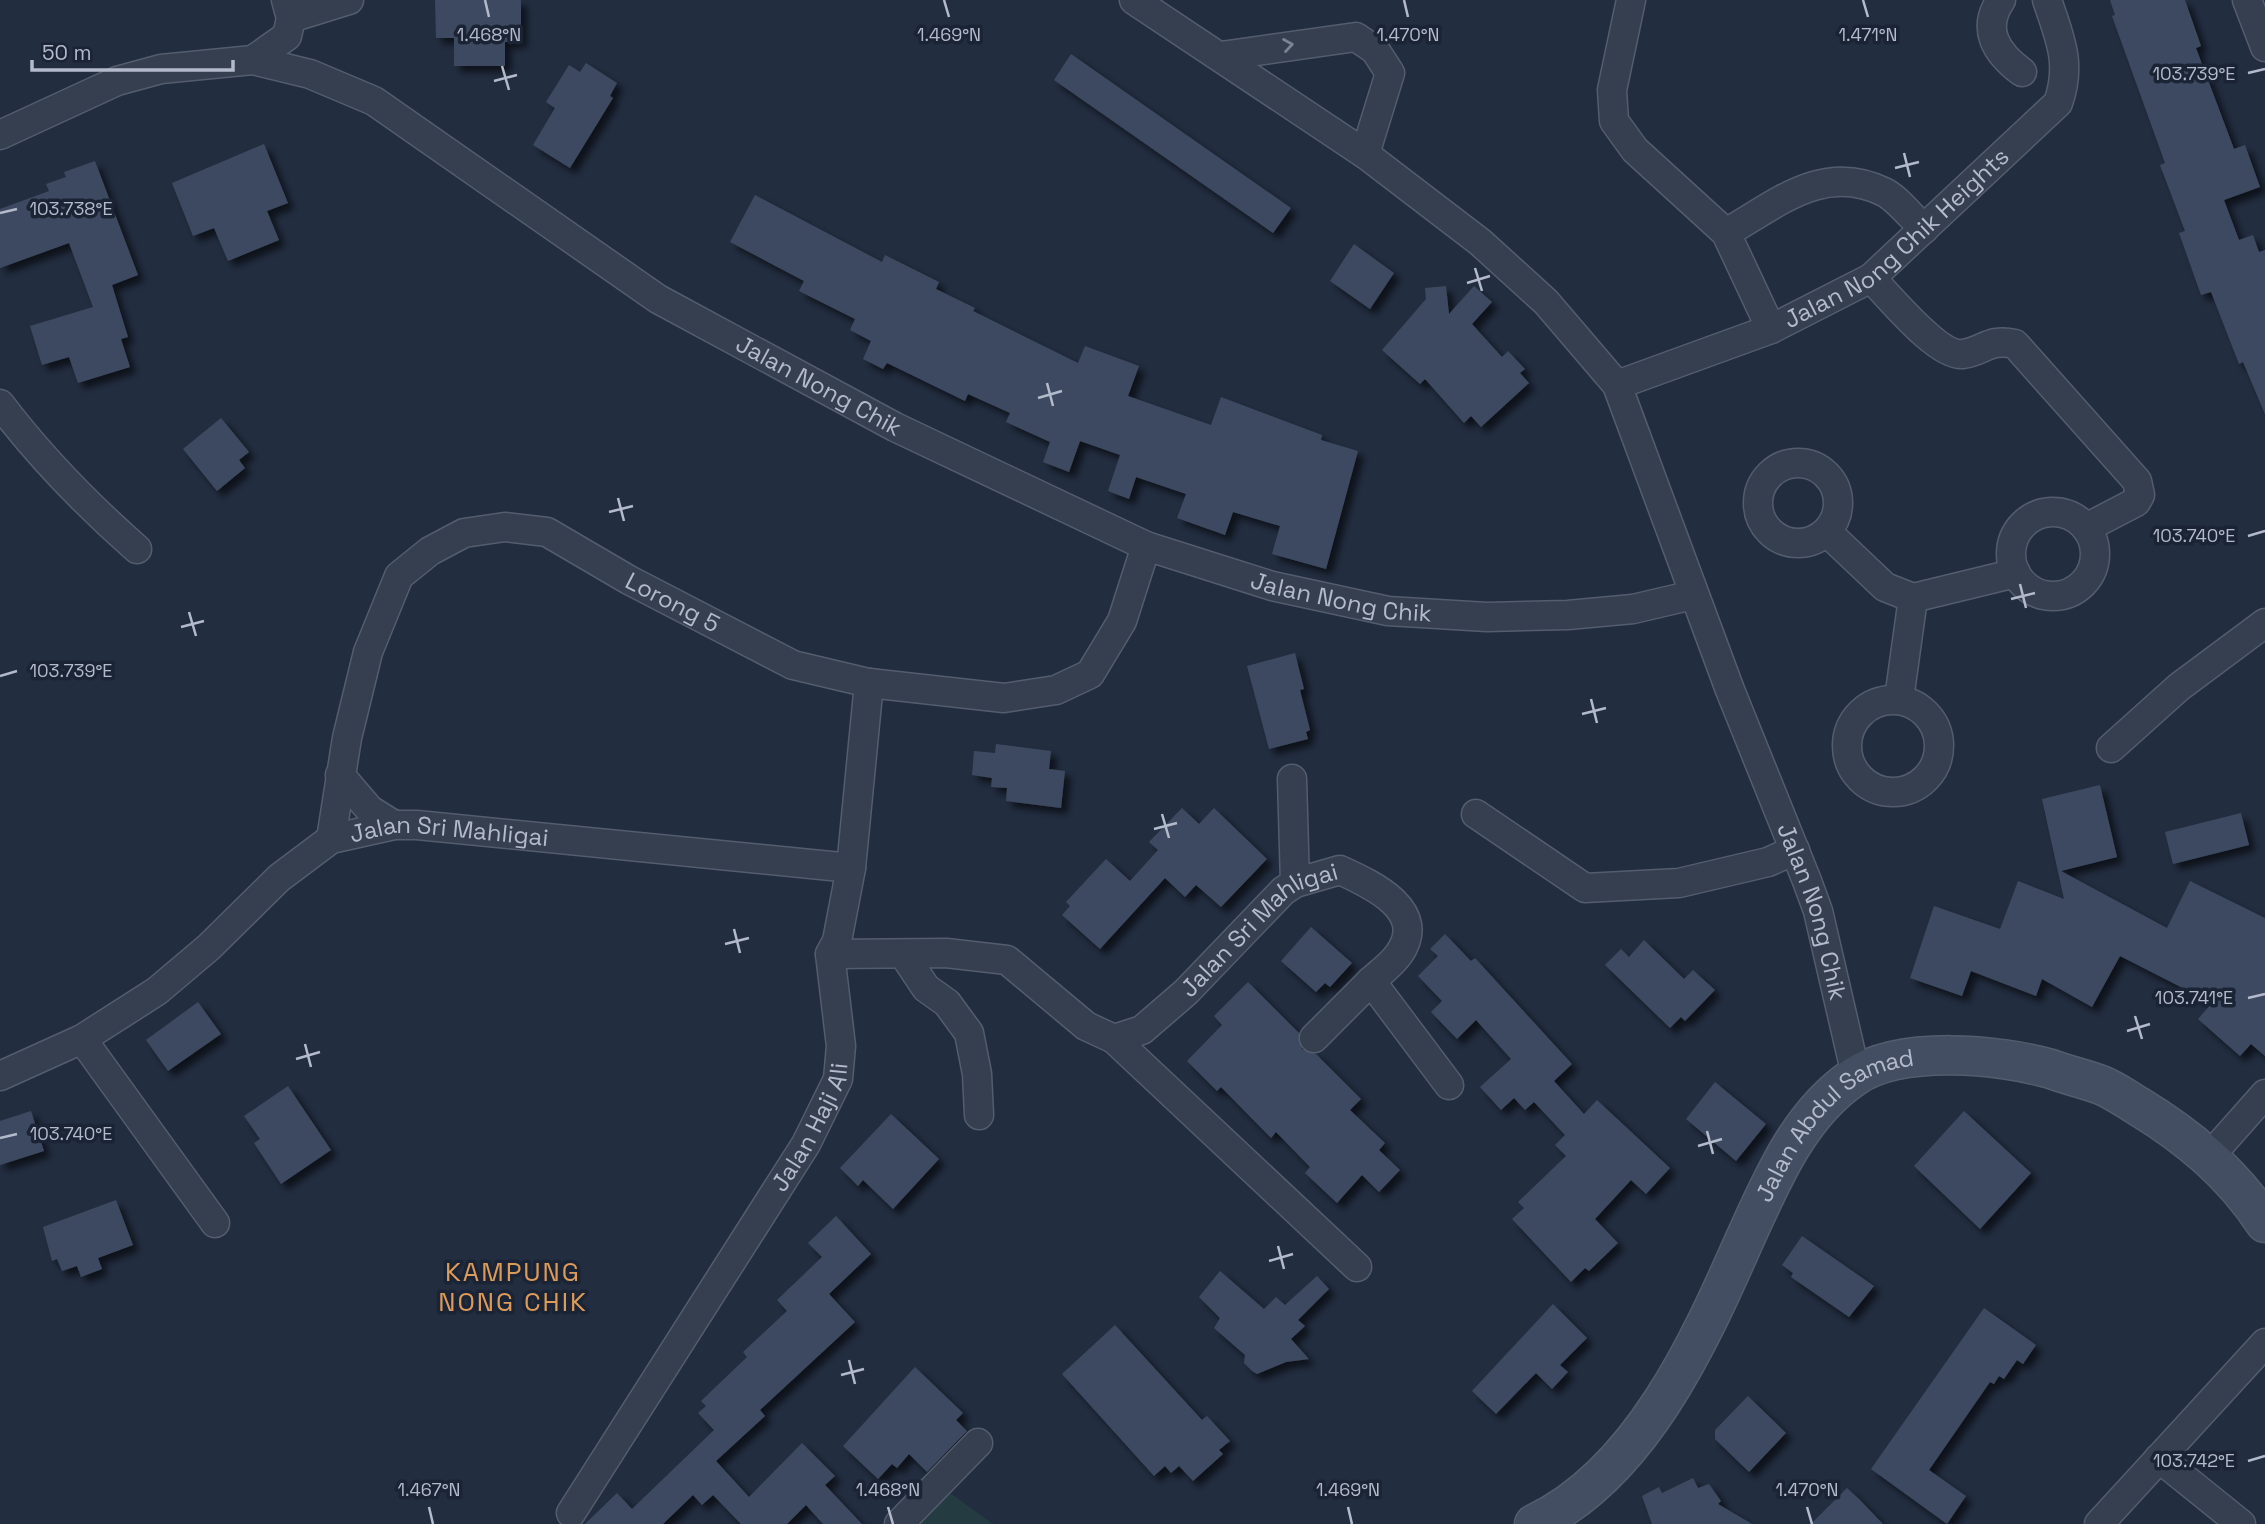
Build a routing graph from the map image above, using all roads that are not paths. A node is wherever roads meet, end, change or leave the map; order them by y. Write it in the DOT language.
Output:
graph roads {
  1 [pos="349,0"];
  2 [pos="1134,0"];
  3 [pos="1631,0"];
  4 [pos="2001,0"];
  5 [pos="2047,0"];
  6 [pos="2247,0"];
  7 [pos="289,9"];
  8 [pos="2265,47"];
  9 [pos="1221,56"];
  10 [pos="253,60"];
  11 [pos="2022,72"];
  12 [pos="0,135"];
  13 [pos="1365,154"];
  14 [pos="1923,229"];
  15 [pos="1726,233"];
  16 [pos="1871,278"];
  17 [pos="1771,329"];
  18 [pos="1617,385"];
  19 [pos="0,404"];
  20 [pos="2086,527"];
  21 [pos="1827,532"];
  22 [pos="1146,546"];
  23 [pos="137,549"];
  24 [pos="2016,573"];
  25 [pos="1693,595"];
  26 [pos="1913,598"];
  27 [pos="2265,622"];
  28 [pos="869,682"];
  29 [pos="1899,699"];
  30 [pos="2111,748"];
  31 [pos="340,775"];
  32 [pos="1292,779"];
  33 [pos="1476,814"];
  34 [pos="394,825"];
  35 [pos="331,839"];
  36 [pos="1795,850"];
  37 [pos="851,868"];
  38 [pos="1295,883"];
  39 [pos="830,954"];
  40 [pos="904,955"];
  41 [pos="1371,981"];
  42 [pos="1314,1038"];
  43 [pos="82,1039"];
  44 [pos="1114,1039"];
  45 [pos="1856,1075"];
  46 [pos="0,1076"];
  47 [pos="1449,1085"];
  48 [pos="2265,1094"];
  49 [pos="979,1115"];
  50 [pos="2210,1156"];
  51 [pos="215,1223"];
  52 [pos="2265,1223"];
  53 [pos="1357,1267"];
  54 [pos="2265,1343"];
  55 [pos="978,1443"];
  56 [pos="2159,1458"];
  57 [pos="571,1513"];
  58 [pos="1549,1521"];
  59 [pos="900,1524"];
  60 [pos="2099,1524"];
  61 [pos="2241,1524"];
  1 -- 7 [label="street"];
  2 -- 9 [label="street, Jalan Nong Chik"];
  3 -- 15 [label="street"];
  4 -- 11 [label="street"];
  5 -- 14 [label="street, Jalan Nong Chik Heights"];
  6 -- 8 [label="street"];
  7 -- 10 [label="street"];
  9 -- 13 [label="street, Jalan Nong Chik"];
  9 -- 13 [label="street, one-way"];
  10 -- 12 [label="street, Jalan Nong Chik"];
  10 -- 22 [label="street, Jalan Nong Chik"];
  13 -- 18 [label="street, Jalan Nong Chik"];
  14 -- 15 [label="street"];
  14 -- 16 [label="street, Jalan Nong Chik Heights"];
  15 -- 17 [label="street"];
  16 -- 17 [label="street, Jalan Nong Chik Heights"];
  16 -- 20 [label="street"];
  17 -- 18 [label="street, Jalan Nong Chik Heights"];
  18 -- 25 [label="street, Jalan Nong Chik"];
  19 -- 23 [label="street"];
  20 -- 24 [label="street"];
  20 -- 24 [label="street"];
  21 -- 26 [label="street"];
  22 -- 25 [label="street, Jalan Nong Chik"];
  22 -- 28 [label="street, Lorong 5"];
  24 -- 26 [label="street"];
  25 -- 36 [label="street, Jalan Nong Chik"];
  26 -- 29 [label="street"];
  27 -- 30 [label="street"];
  28 -- 31 [label="street, Lorong 5"];
  28 -- 37 [label="street, Jalan Haji Ali"];
  31 -- 34 [label="street"];
  31 -- 35 [label="street, Lorong 5"];
  32 -- 38 [label="street"];
  33 -- 36 [label="street"];
  34 -- 35 [label="street, Jalan Sri Mahligai"];
  34 -- 37 [label="street, Jalan Sri Mahligai"];
  35 -- 43 [label="street, Jalan Sri Mahligai"];
  36 -- 45 [label="street, Jalan Nong Chik"];
  37 -- 39 [label="street, Jalan Haji Ali"];
  38 -- 41 [label="street, Jalan Sri Mahligai"];
  38 -- 44 [label="street, Jalan Sri Mahligai"];
  39 -- 40 [label="street"];
  39 -- 57 [label="street, Jalan Haji Ali"];
  40 -- 44 [label="street"];
  40 -- 49 [label="street"];
  41 -- 42 [label="street, Jalan Sri Mahligai"];
  41 -- 47 [label="street"];
  43 -- 46 [label="street, Jalan Sri Mahligai"];
  43 -- 51 [label="street"];
  44 -- 53 [label="street"];
  45 -- 50 [label="street, Jalan Abdul Samad"];
  45 -- 58 [label="street, Jalan Abdul Samad"];
  48 -- 50 [label="street"];
  50 -- 52 [label="street, Jalan Abdul Samad"];
  54 -- 56 [label="street"];
  55 -- 59 [label="street"];
  56 -- 60 [label="street"];
  56 -- 61 [label="street"];
}
